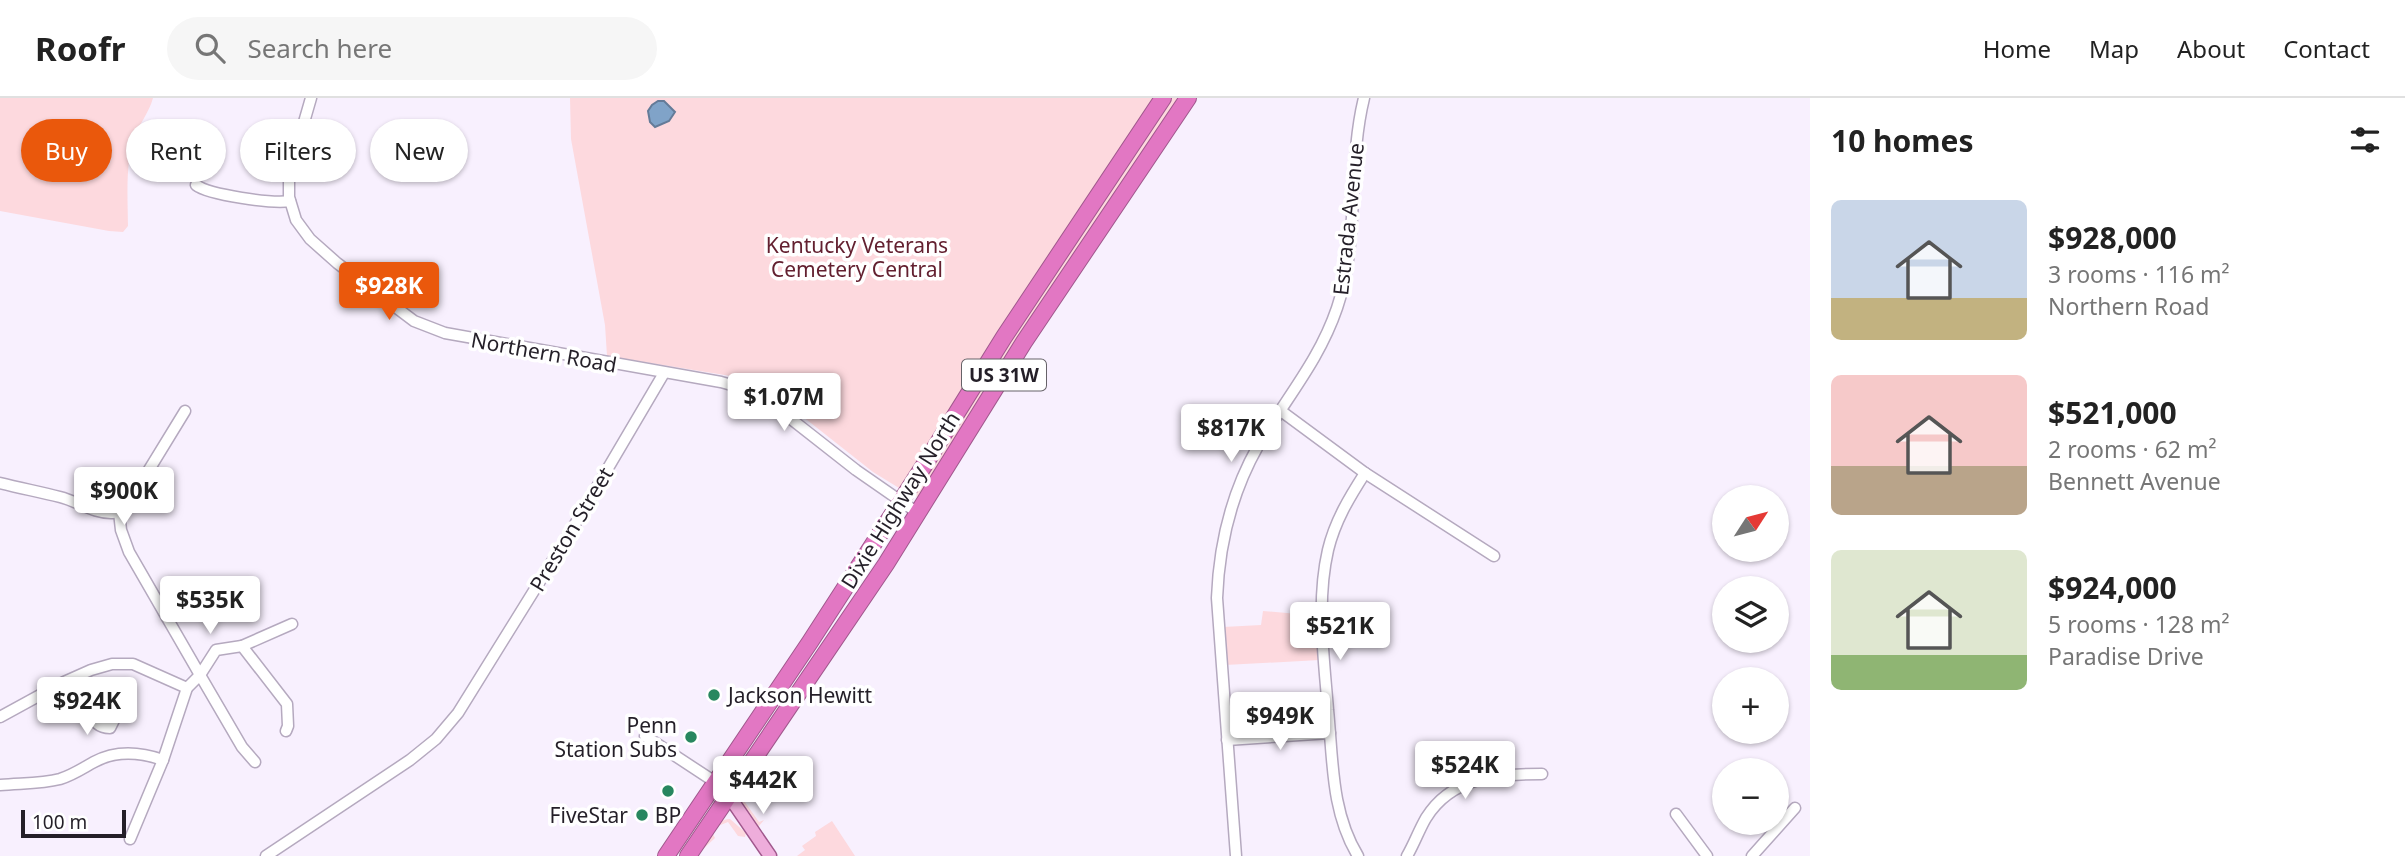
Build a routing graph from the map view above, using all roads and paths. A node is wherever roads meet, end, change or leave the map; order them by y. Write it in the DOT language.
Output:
graph roads {
  1 [pos="312,98"];
  2 [pos="1163,98"];
  3 [pos="1188,98"];
  4 [pos="1364,98"];
  5 [pos="196,185"];
  6 [pos="290,201"];
  7 [pos="664,373"];
  8 [pos="185,411"];
  9 [pos="1281,411"];
  10 [pos="1365,473"];
  11 [pos="0,483"];
  12 [pos="900,501"];
  13 [pos="119,512"];
  14 [pos="918,513"];
  15 [pos="1494,556"];
  16 [pos="292,624"];
  17 [pos="242,646"];
  18 [pos="200,675"];
  19 [pos="58,685"];
  20 [pos="187,688"];
  21 [pos="116,716"];
  22 [pos="0,717"];
  23 [pos="286,732"];
  24 [pos="1330,733"];
  25 [pos="645,736"];
  26 [pos="1227,740"];
  27 [pos="163,760"];
  28 [pos="255,762"];
  29 [pos="1542,774"];
  30 [pos="716,783"];
  31 [pos="0,785"];
  32 [pos="729,796"];
  33 [pos="1794,808"];
  34 [pos="1676,814"];
  35 [pos="130,839"];
  36 [pos="266,856"];
  37 [pos="666,856"];
  38 [pos="688,856"];
  39 [pos="770,856"];
  40 [pos="1236,856"];
  41 [pos="1358,856"];
  42 [pos="1407,856"];
  43 [pos="1707,856"];
  44 [pos="1752,856"];
  1 -- 6 [label="street, Northern Road"];
  2 -- 12 [label="highway, Dixie Highway North / US 31W"];
  3 -- 14 [label="highway, Dixie Highway North / US 31W"];
  4 -- 9 [label="street, Estrada Avenue"];
  5 -- 6 [label="street"];
  6 -- 7 [label="street, Northern Road"];
  7 -- 12 [label="street"];
  7 -- 36 [label="street, Preston Street"];
  8 -- 13 [label="street"];
  9 -- 10 [label="street"];
  9 -- 26 [label="street, Estrada Avenue"];
  10 -- 15 [label="street"];
  10 -- 24 [label="street"];
  11 -- 13 [label="street"];
  12 -- 14 [label="street"];
  12 -- 30 [label="highway, Dixie Highway North / US 31W"];
  13 -- 18 [label="street"];
  14 -- 32 [label="highway, Dixie Highway North / US 31W"];
  16 -- 17 [label="street"];
  17 -- 18 [label="street"];
  17 -- 23 [label="street"];
  18 -- 20 [label="street"];
  18 -- 28 [label="street"];
  19 -- 20 [label="street"];
  19 -- 21 [label="street"];
  19 -- 22 [label="street"];
  20 -- 27 [label="street"];
  24 -- 26 [label="street"];
  24 -- 41 [label="street"];
  25 -- 30 [label="street"];
  26 -- 40 [label="street, Estrada Avenue"];
  27 -- 31 [label="street"];
  27 -- 35 [label="street"];
  29 -- 42 [label="street"];
  30 -- 32 [label="street"];
  30 -- 37 [label="highway, US 31W"];
  32 -- 38 [label="highway, US 31W"];
  32 -- 39 [label="main road"];
  33 -- 44 [label="street"];
  34 -- 43 [label="street"];
}
